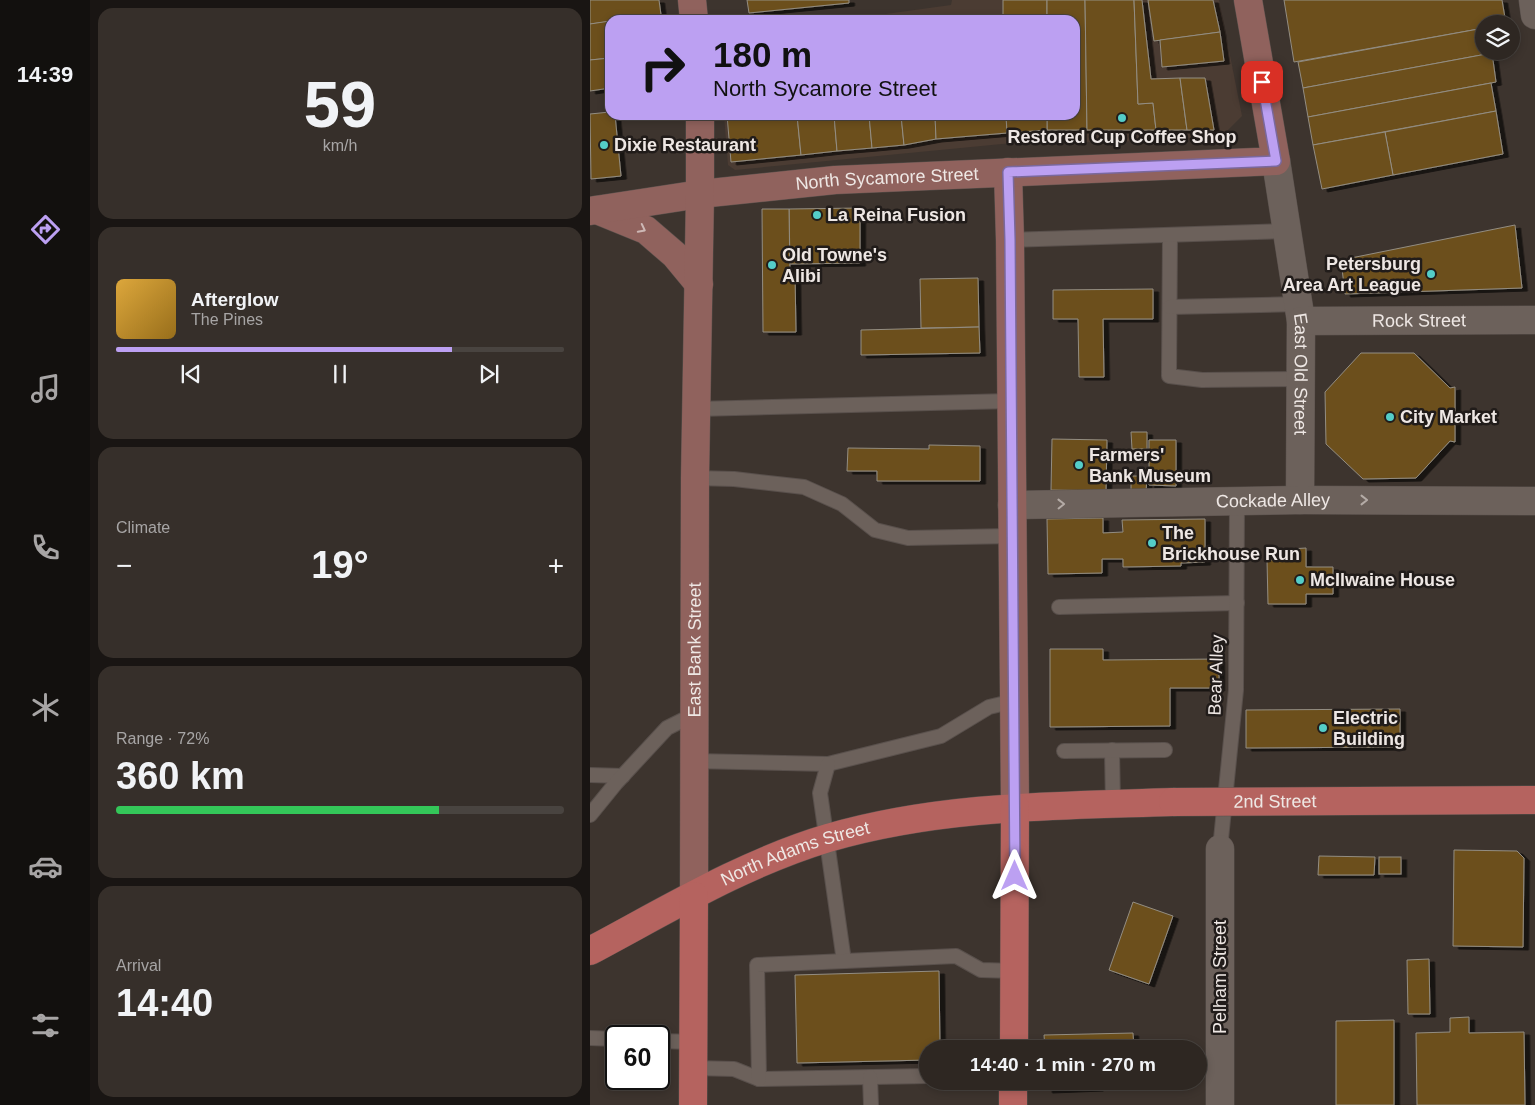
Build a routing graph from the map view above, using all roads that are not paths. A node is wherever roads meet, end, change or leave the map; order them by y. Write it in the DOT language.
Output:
graph roads {
  1 [pos="692,0"];
  2 [pos="1248,0"];
  3 [pos="1533,0"];
  4 [pos="1535,14"];
  5 [pos="694,15"];
  6 [pos="700,120"];
  7 [pos="1276,161"];
  8 [pos="1008,172"];
  9 [pos="700,194"];
  10 [pos="594,210"];
  11 [pos="1289,231"];
  12 [pos="1170,236"];
  13 [pos="1010,240"];
  14 [pos="699,284"];
  15 [pos="1170,307"];
  16 [pos="1300,312"];
  17 [pos="1535,320"];
  18 [pos="1301,379"];
  19 [pos="1011,401"];
  20 [pos="697,409"];
  21 [pos="695,478"];
  22 [pos="1300,500"];
  23 [pos="1535,500"];
  24 [pos="1237,501"];
  25 [pos="1012,505"];
  26 [pos="1012,536"];
  27 [pos="1236,602"];
  28 [pos="1059,608"];
  29 [pos="1014,701"];
  30 [pos="693,716"];
  31 [pos="1112,750"];
  32 [pos="1165,750"];
  33 [pos="1064,751"];
  34 [pos="693,761"];
  35 [pos="828,764"];
  36 [pos="590,775"];
  37 [pos="623,776"];
  38 [pos="1535,800"];
  39 [pos="1113,804"];
  40 [pos="1015,807"];
  41 [pos="590,815"];
  42 [pos="828,838"];
  43 [pos="1220,849"];
  44 [pos="694,896"];
  45 [pos="590,951"];
  46 [pos="844,962"];
  47 [pos="1015,971"];
  48 [pos="590,1038"];
  49 [pos="605,1039"];
  50 [pos="1014,1040"];
  51 [pos="670,1045"];
  52 [pos="694,1055"];
  53 [pos="919,1076"];
  54 [pos="870,1077"];
  55 [pos="760,1079"];
  56 [pos="1013,1090"];
  57 [pos="694,1105"];
  58 [pos="871,1105"];
  59 [pos="1013,1105"];
  60 [pos="1220,1105"];
  1 -- 5 [label="street"];
  2 -- 7 [label="street"];
  3 -- 4 [label="street"];
  6 -- 9 [label="street, East Bank Street"];
  7 -- 8 [label="street, North Sycamore Street"];
  7 -- 11 [label="street, East Old Street"];
  8 -- 9 [label="street, North Sycamore Street"];
  8 -- 13 [label="street"];
  9 -- 10 [label="street, North Sycamore Street"];
  9 -- 14 [label="street, East Bank Street"];
  10 -- 14 [label="street, one-way"];
  11 -- 12 [label="lane"];
  11 -- 16 [label="street, East Old Street"];
  12 -- 13 [label="lane"];
  12 -- 15 [label="lane"];
  13 -- 19 [label="street"];
  14 -- 20 [label="street, East Bank Street"];
  15 -- 16 [label="lane"];
  15 -- 18 [label="lane"];
  16 -- 17 [label="street, Rock Street"];
  16 -- 18 [label="street, East Old Street"];
  18 -- 22 [label="street, East Old Street"];
  19 -- 20 [label="lane"];
  19 -- 25 [label="street"];
  20 -- 21 [label="street, East Bank Street"];
  21 -- 26 [label="lane"];
  21 -- 30 [label="street, East Bank Street"];
  22 -- 23 [label="street, Cockade Alley, one-way"];
  22 -- 24 [label="street, Cockade Alley"];
  25 -- 24 [label="street, Cockade Alley, one-way"];
  24 -- 27 [label="lane, Bear Alley"];
  25 -- 26 [label="street"];
  26 -- 29 [label="street"];
  27 -- 28 [label="lane"];
  27 -- 43 [label="lane, Bear Alley"];
  29 -- 35 [label="lane"];
  29 -- 40 [label="street"];
  30 -- 34 [label="street, East Bank Street"];
  30 -- 37 [label="lane"];
  31 -- 32 [label="lane"];
  31 -- 33 [label="lane"];
  31 -- 39 [label="lane"];
  34 -- 35 [label="lane"];
  34 -- 44 [label="street, East Bank Street"];
  35 -- 42 [label="lane"];
  36 -- 37 [label="lane"];
  37 -- 41 [label="lane"];
  38 -- 39 [label="main road, 2nd Street, bridge"];
  39 -- 40 [label="main road, 2nd Street"];
  40 -- 42 [label="main road, North Adams Street"];
  40 -- 47 [label="main road"];
  42 -- 44 [label="main road, North Adams Street"];
  42 -- 46 [label="lane"];
  43 -- 60 [label="street, Pelham Street"];
  44 -- 45 [label="main road, North Adams Street"];
  44 -- 52 [label="main road, East Bank Street"];
  46 -- 47 [label="lane"];
  46 -- 55 [label="lane"];
  47 -- 50 [label="main road"];
  48 -- 49 [label="lane"];
  51 -- 52 [label="lane"];
  52 -- 55 [label="lane"];
  52 -- 57 [label="main road, East Bank Street"];
  53 -- 54 [label="lane"];
  54 -- 55 [label="lane"];
  54 -- 58 [label="lane"];
  56 -- 59 [label="main road"];
}
